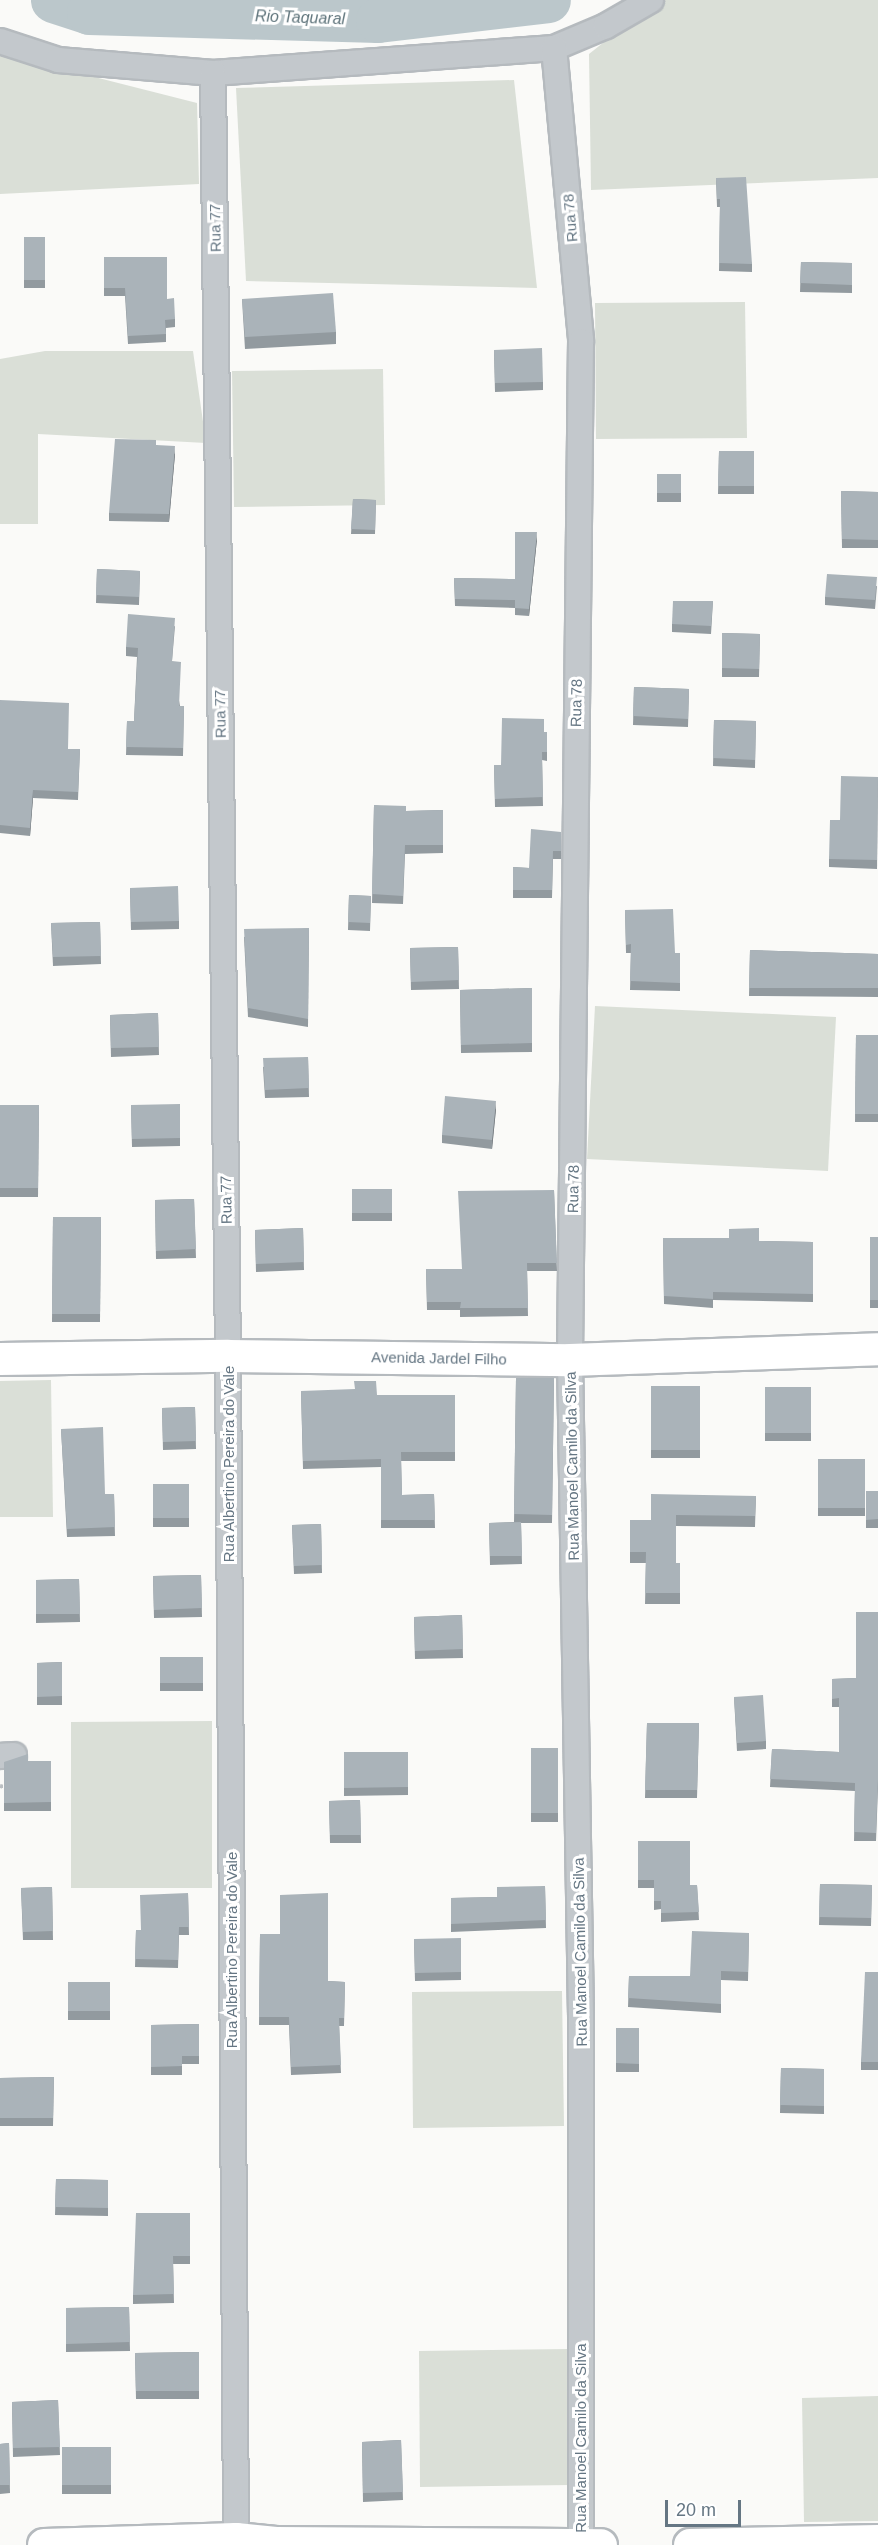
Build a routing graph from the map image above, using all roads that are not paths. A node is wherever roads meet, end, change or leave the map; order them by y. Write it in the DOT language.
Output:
graph roads {
  1 [pos="651,0"];
  2 [pos="0,41"];
  3 [pos="554,48"];
  4 [pos="213,73"];
  5 [pos="878,1349"];
  6 [pos="228,1356"];
  7 [pos="0,1359"];
  8 [pos="570,1360"];
  9 [pos="878,2541"];
  10 [pos="236,2542"];
  11 [pos="44,2545"];
  12 [pos="588,2545"];
  13 [pos="690,2545"];
  1 -- 3 [label="street"];
  2 -- 4 [label="street"];
  3 -- 4 [label="street"];
  3 -- 8 [label="street, Rua 78"];
  4 -- 6 [label="street, Rua 77"];
  5 -- 8 [label="main road, Avenida Jardel Filho"];
  6 -- 7 [label="main road, Avenida Jardel Filho"];
  6 -- 8 [label="main road, Avenida Jardel Filho"];
  6 -- 10 [label="street, Rua Albertino Pereira do Vale"];
  8 -- 12 [label="street, Rua Manoel Camilo da Silva"];
  9 -- 13 [label="main road"];
  10 -- 11 [label="main road"];
  10 -- 12 [label="main road"];
}
